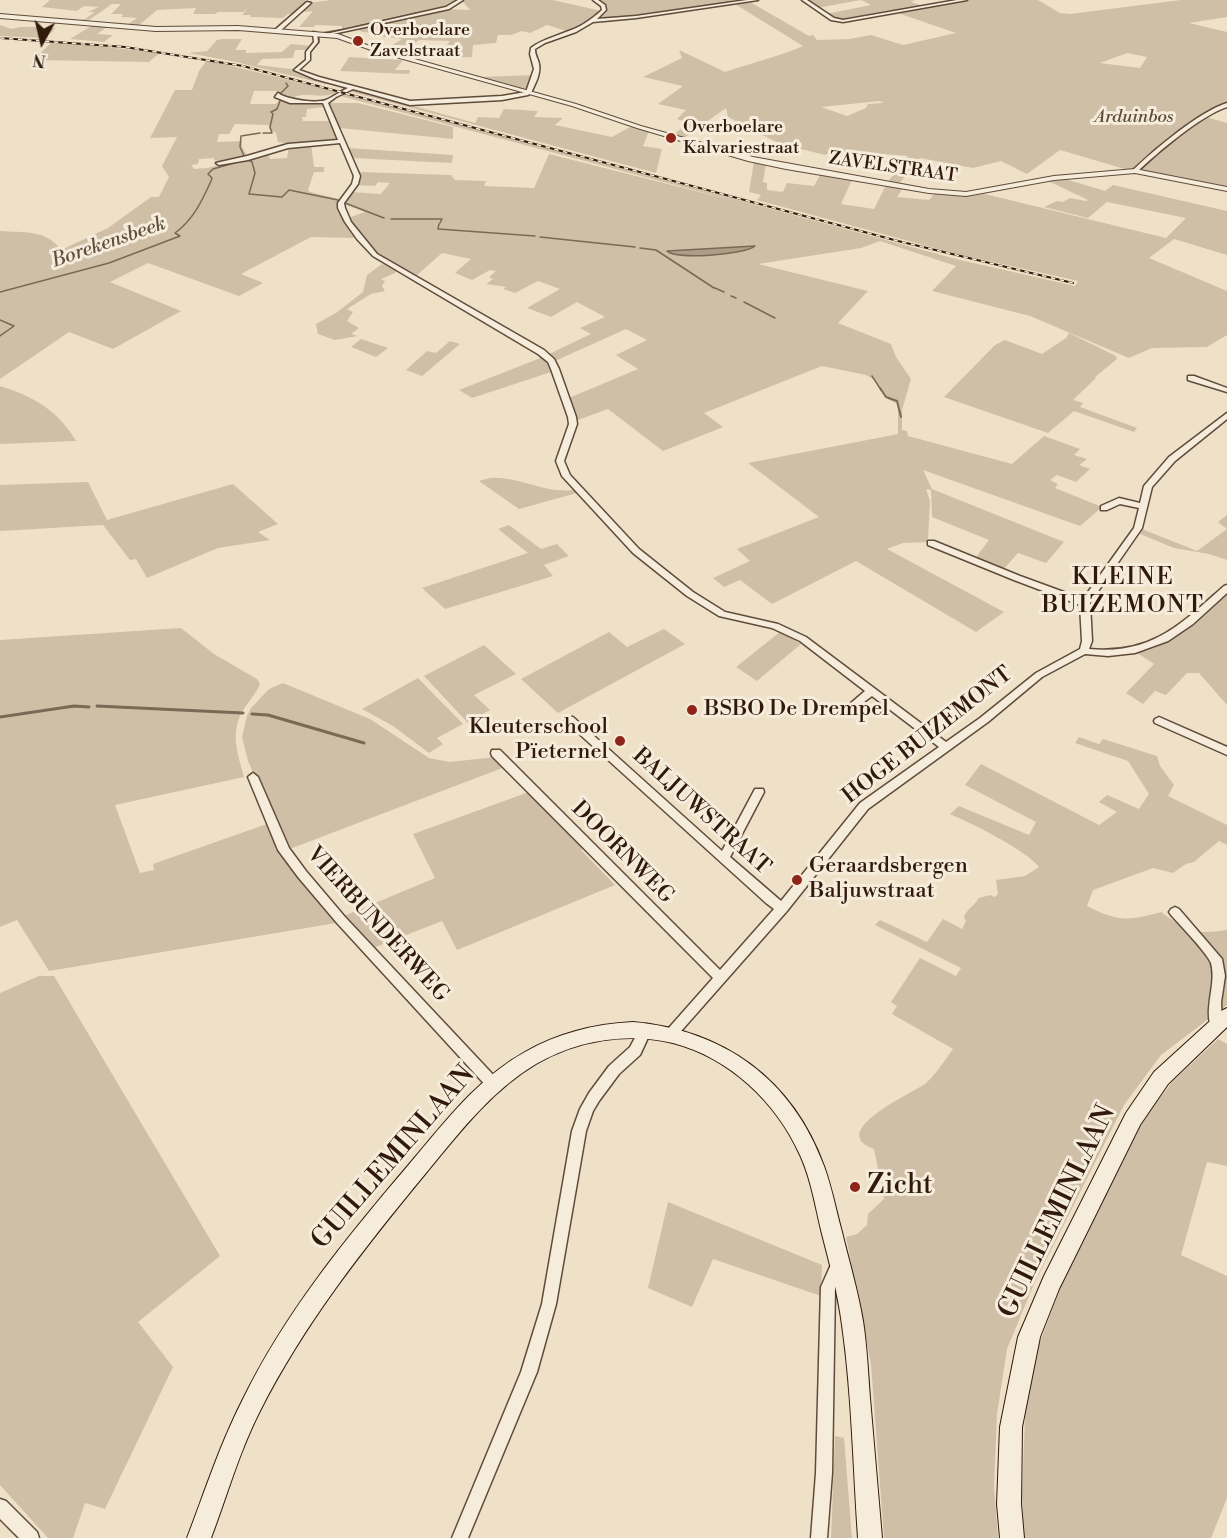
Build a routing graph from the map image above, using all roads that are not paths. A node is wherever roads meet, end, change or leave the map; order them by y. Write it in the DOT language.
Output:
graph roads {
  1 [pos="461,0"];
  2 [pos="595,0"];
  3 [pos="756,0"];
  4 [pos="804,0"];
  5 [pos="965,0"];
  6 [pos="309,3"];
  7 [pos="0,16"];
  8 [pos="591,21"];
  9 [pos="278,30"];
  10 [pos="321,34"];
  11 [pos="352,88"];
  12 [pos="528,93"];
  13 [pos="278,95"];
  14 [pos="326,102"];
  15 [pos="1227,105"];
  16 [pos="342,141"];
  17 [pos="219,163"];
  18 [pos="1135,171"];
  19 [pos="1227,189"];
  20 [pos="1191,378"];
  21 [pos="1227,390"];
  22 [pos="1227,415"];
  23 [pos="1143,506"];
  24 [pos="1104,507"];
  25 [pos="931,543"];
  26 [pos="1227,588"];
  27 [pos="1085,603"];
  28 [pos="1084,651"];
  29 [pos="872,691"];
  30 [pos="856,703"];
  31 [pos="569,719"];
  32 [pos="1159,721"];
  33 [pos="945,746"];
  34 [pos="1227,751"];
  35 [pos="496,753"];
  36 [pos="253,777"];
  37 [pos="759,792"];
  38 [pos="724,858"];
  39 [pos="783,908"];
  40 [pos="1175,912"];
  41 [pos="721,980"];
  42 [pos="1222,1021"];
  43 [pos="646,1029"];
  44 [pos="671,1034"];
  45 [pos="494,1084"];
  46 [pos="839,1263"];
  47 [pos="0,1507"];
  48 [pos="31,1538"];
  49 [pos="199,1538"];
  50 [pos="460,1538"];
  51 [pos="819,1538"];
  52 [pos="870,1538"];
  53 [pos="1012,1538"];
  1 -- 10 [label="street"];
  2 -- 8 [label="street"];
  3 -- 8 [label="street"];
  4 -- 5 [label="street"];
  6 -- 9 [label="street"];
  7 -- 9 [label="street, ZAVELSTRAAT"];
  8 -- 12 [label="street"];
  9 -- 10 [label="street, ZAVELSTRAAT"];
  10 -- 11 [label="street"];
  10 -- 12 [label="street, ZAVELSTRAAT"];
  11 -- 12 [label="street"];
  11 -- 14 [label="street"];
  12 -- 18 [label="street, ZAVELSTRAAT"];
  13 -- 14 [label="street"];
  14 -- 16 [label="street"];
  15 -- 18 [label="street"];
  16 -- 17 [label="street"];
  16 -- 29 [label="street"];
  18 -- 19 [label="street, ZAVELSTRAAT"];
  20 -- 21 [label="street"];
  22 -- 23 [label="street"];
  23 -- 24 [label="street"];
  23 -- 27 [label="street"];
  25 -- 27 [label="street"];
  26 -- 28 [label="street, HOGE BUIZEMONT"];
  27 -- 28 [label="street"];
  28 -- 33 [label="street, HOGE BUIZEMONT"];
  29 -- 30 [label="street"];
  29 -- 33 [label="street"];
  31 -- 38 [label="street, BALJUWSTRAAT"];
  32 -- 34 [label="street"];
  33 -- 39 [label="street, HOGE BUIZEMONT"];
  35 -- 41 [label="street, DOORNWEG"];
  36 -- 45 [label="street, VIERBUNDERWEG"];
  37 -- 38 [label="street"];
  38 -- 39 [label="street, BALJUWSTRAAT"];
  39 -- 41 [label="street, HOGE BUIZEMONT"];
  40 -- 42 [label="street"];
  41 -- 44 [label="street, HOGE BUIZEMONT"];
  42 -- 53 [label="main road, GUILLEMINLAAN"];
  43 -- 44 [label="main road, GUILLEMINLAAN"];
  43 -- 45 [label="main road, GUILLEMINLAAN"];
  43 -- 50 [label="street"];
  44 -- 46 [label="main road, GUILLEMINLAAN"];
  45 -- 49 [label="main road, GUILLEMINLAAN"];
  46 -- 51 [label="street"];
  46 -- 52 [label="main road, GUILLEMINLAAN"];
  47 -- 48 [label="street"];
}
